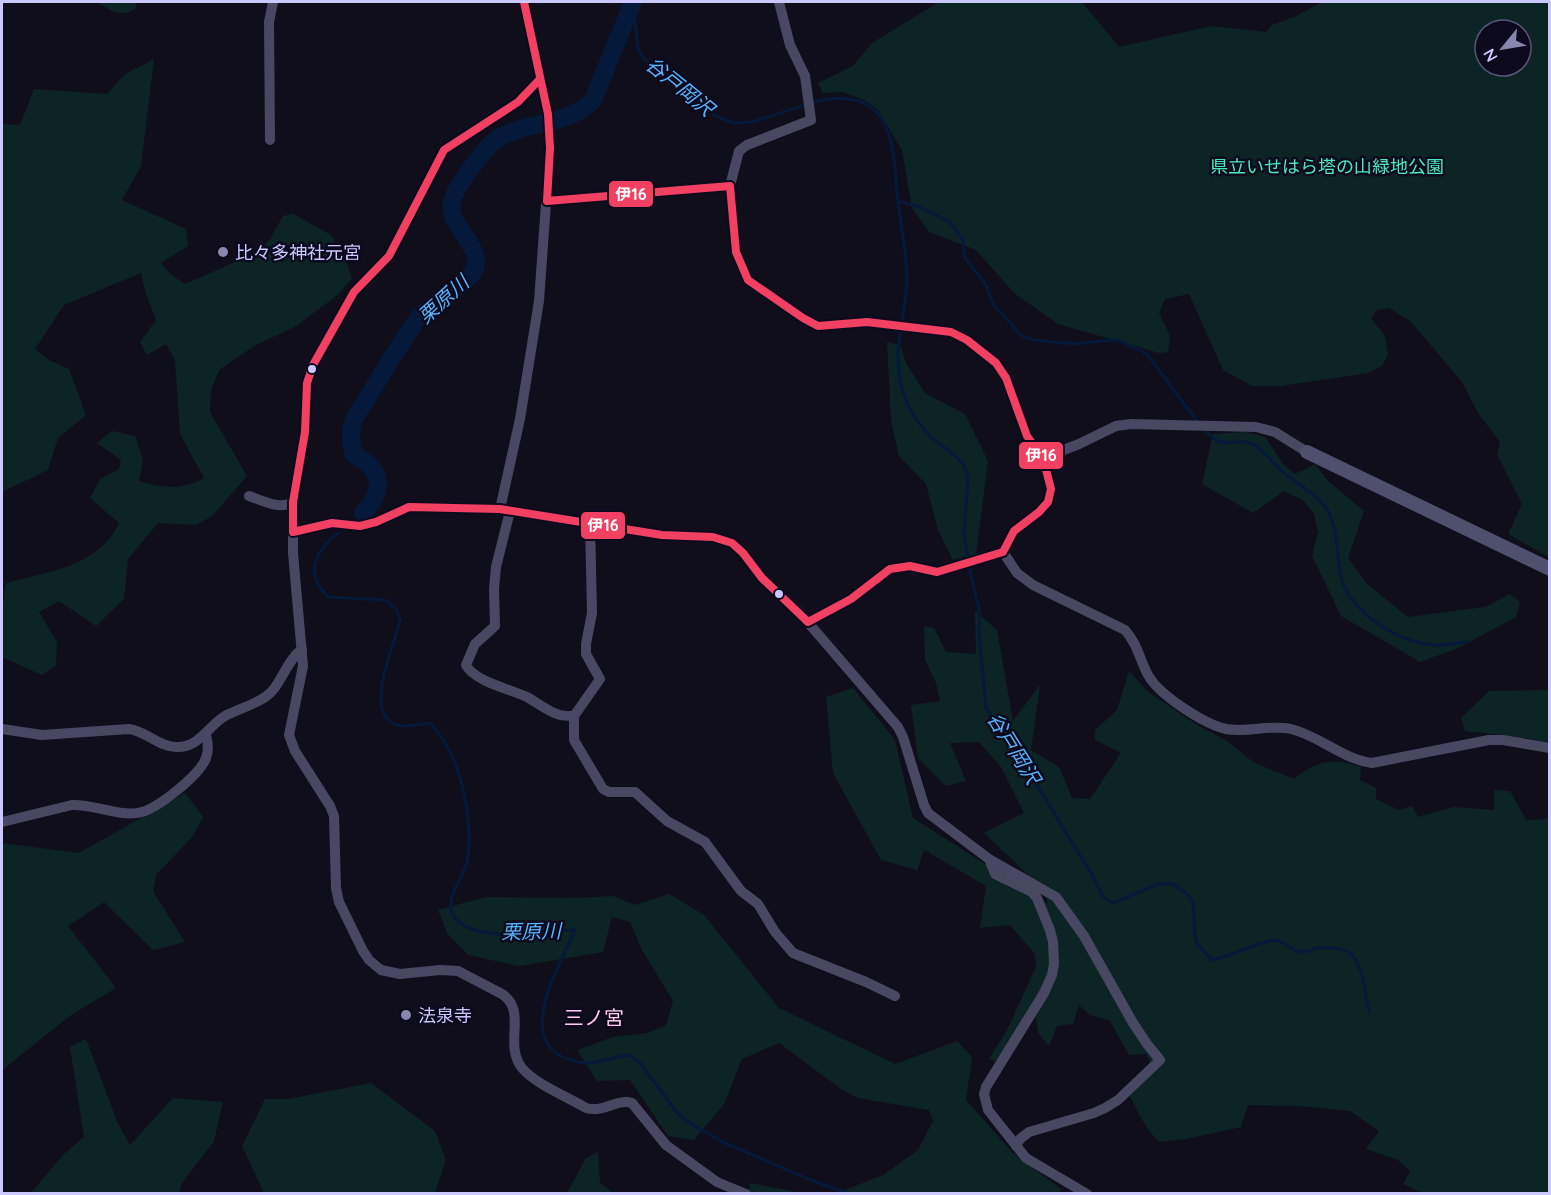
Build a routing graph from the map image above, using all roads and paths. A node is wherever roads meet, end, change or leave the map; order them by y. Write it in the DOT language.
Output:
graph roads {
  1 [pos="273,2"];
  2 [pos="524,2"];
  3 [pos="779,2"];
  4 [pos="540,79"];
  5 [pos="270,140"];
  6 [pos="730,186"];
  7 [pos="547,201"];
  8 [pos="1307,452"];
  9 [pos="1043,458"];
  10 [pos="249,496"];
  11 [pos="293,502"];
  12 [pos="505,510"];
  13 [pos="590,522"];
  14 [pos="293,532"];
  15 [pos="1003,552"];
  16 [pos="1550,569"];
  17 [pos="808,622"];
  18 [pos="302,649"];
  19 [pos="574,716"];
  20 [pos="2,729"];
  21 [pos="206,735"];
  22 [pos="1550,748"];
  23 [pos="2,822"];
  24 [pos="989,859"];
  25 [pos="894,996"];
  26 [pos="1016,1146"];
  27 [pos="746,1194"];
  28 [pos="1087,1194"];
  1 -- 5 [label="street"];
  2 -- 4 [label="street"];
  3 -- 6 [label="street"];
  4 -- 7 [label="street"];
  4 -- 11 [label="street"];
  6 -- 7 [label="street"];
  6 -- 9 [label="street"];
  7 -- 12 [label="street"];
  8 -- 9 [label="street"];
  8 -- 16 [label="street"];
  9 -- 15 [label="street"];
  10 -- 11 [label="street"];
  11 -- 14 [label="street"];
  12 -- 13 [label="street"];
  12 -- 14 [label="street"];
  12 -- 19 [label="street"];
  13 -- 17 [label="street"];
  13 -- 19 [label="street"];
  14 -- 18 [label="street"];
  15 -- 17 [label="street"];
  15 -- 22 [label="street"];
  17 -- 24 [label="street"];
  18 -- 21 [label="street"];
  18 -- 27 [label="street"];
  19 -- 25 [label="street"];
  20 -- 21 [label="street"];
  21 -- 23 [label="street"];
  24 -- 26 [label="street"];
  24 -- 26 [label="street"];
  26 -- 28 [label="street"];
}
